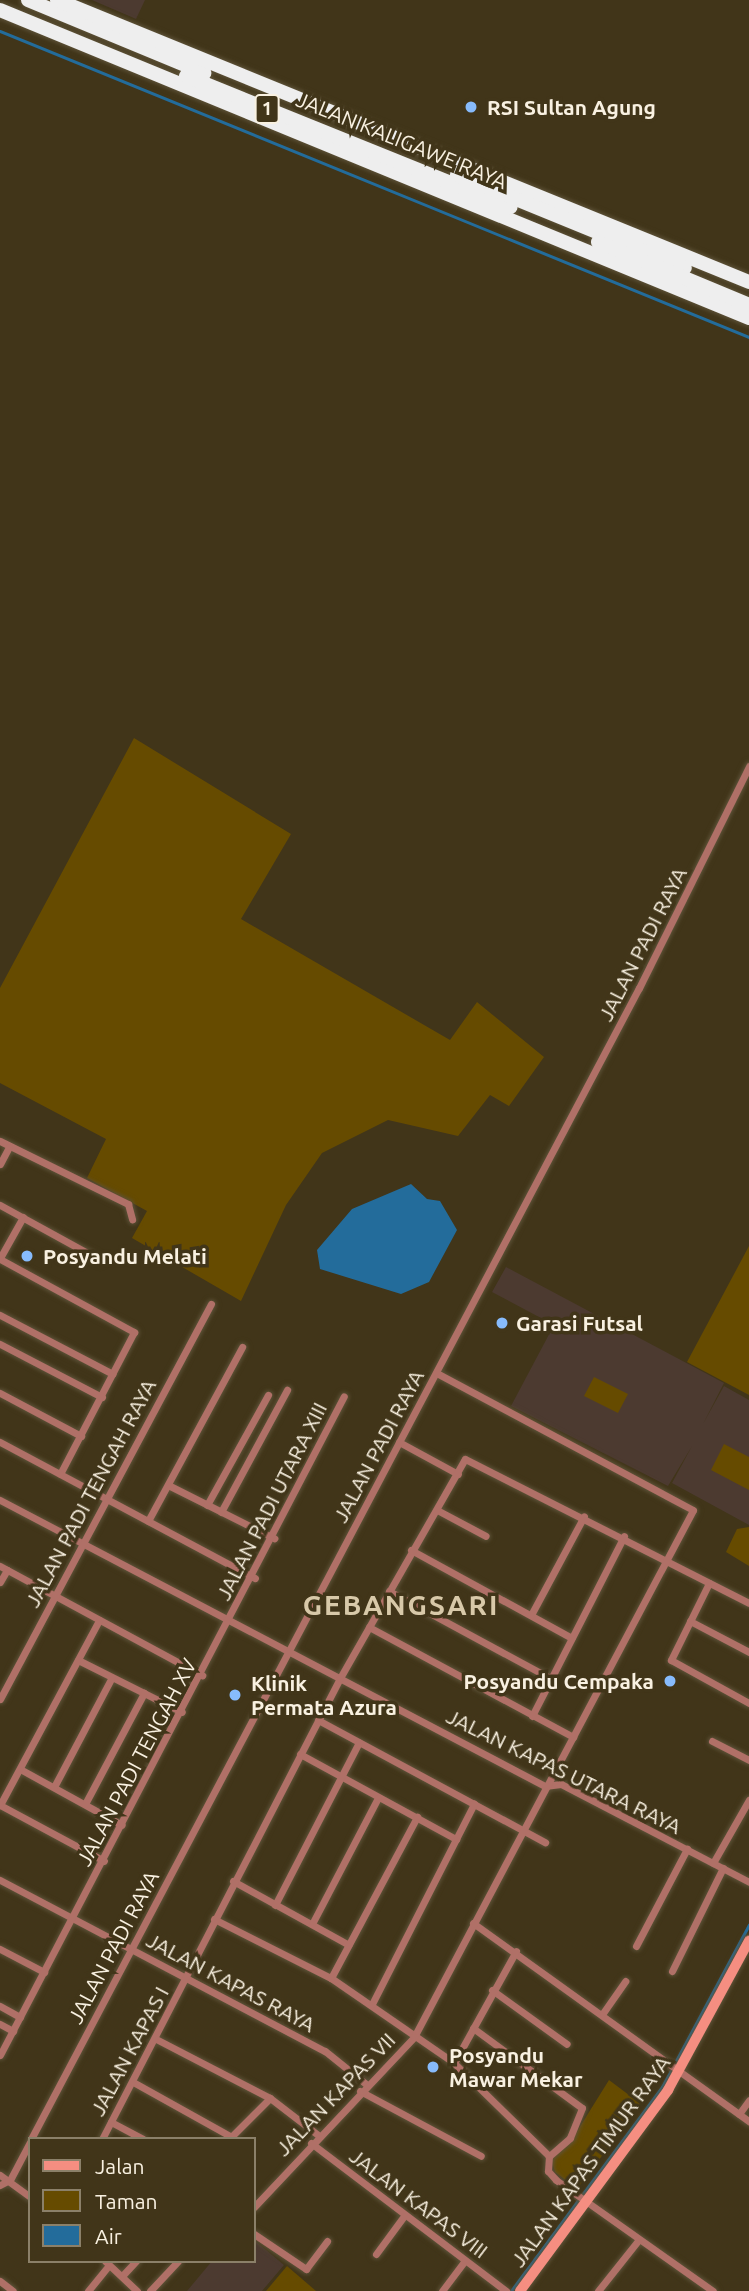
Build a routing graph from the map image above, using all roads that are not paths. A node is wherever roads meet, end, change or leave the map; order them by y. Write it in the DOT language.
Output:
graph roads {
  1 [pos="0,0"];
  2 [pos="28,0"];
  3 [pos="57,0"];
  4 [pos="0,10"];
  5 [pos="217,77"];
  6 [pos="749,282"];
  7 [pos="749,295"];
  8 [pos="749,305"];
  9 [pos="749,318"];
  10 [pos="749,766"];
  11 [pos="0,1142"];
  12 [pos="9,1147"];
  13 [pos="0,1164"];
  14 [pos="0,1205"];
  15 [pos="23,1217"];
  16 [pos="132,1219"];
  17 [pos="0,1258"];
  18 [pos="100,1260"];
  19 [pos="211,1304"];
  20 [pos="0,1315"];
  21 [pos="0,1344"];
  22 [pos="242,1347"];
  23 [pos="436,1373"];
  24 [pos="113,1374"];
  25 [pos="287,1390"];
  26 [pos="0,1393"];
  27 [pos="268,1395"];
  28 [pos="344,1396"];
  29 [pos="102,1397"];
  30 [pos="81,1436"];
  31 [pos="0,1443"];
  32 [pos="399,1443"];
  33 [pos="239,1449"];
  34 [pos="251,1456"];
  35 [pos="60,1474"];
  36 [pos="458,1474"];
  37 [pos="168,1485"];
  38 [pos="106,1498"];
  39 [pos="0,1500"];
  40 [pos="207,1505"];
  41 [pos="437,1510"];
  42 [pos="221,1512"];
  43 [pos="584,1516"];
  44 [pos="148,1521"];
  45 [pos="486,1536"];
  46 [pos="624,1536"];
  47 [pos="274,1538"];
  48 [pos="82,1543"];
  49 [pos="411,1550"];
  50 [pos="667,1562"];
  51 [pos="3,1568"];
  52 [pos="255,1577"];
  53 [pos="0,1582"];
  54 [pos="709,1583"];
  55 [pos="389,1591"];
  56 [pos="56,1596"];
  57 [pos="745,1601"];
  58 [pos="531,1615"];
  59 [pos="100,1620"];
  60 [pos="229,1621"];
  61 [pos="690,1621"];
  62 [pos="369,1627"];
  63 [pos="572,1638"];
  64 [pos="749,1652"];
  65 [pos="289,1653"];
  66 [pos="78,1660"];
  67 [pos="202,1675"];
  68 [pos="112,1677"];
  69 [pos="340,1678"];
  70 [pos="550,1678"];
  71 [pos="144,1693"];
  72 [pos="0,1699"];
  73 [pos="749,1703"];
  74 [pos="182,1712"];
  75 [pos="532,1716"];
  76 [pos="318,1720"];
  77 [pos="573,1737"];
  78 [pos="712,1741"];
  79 [pos="359,1742"];
  80 [pos="300,1754"];
  81 [pos="749,1760"];
  82 [pos="20,1769"];
  83 [pos="341,1778"];
  84 [pos="545,1786"];
  85 [pos="54,1787"];
  86 [pos="378,1798"];
  87 [pos="749,1800"];
  88 [pos="85,1804"];
  89 [pos="474,1804"];
  90 [pos="0,1805"];
  91 [pos="417,1817"];
  92 [pos="122,1825"];
  93 [pos="522,1829"];
  94 [pos="456,1839"];
  95 [pos="545,1842"];
  96 [pos="687,1849"];
  97 [pos="104,1861"];
  98 [pos="713,1863"];
  99 [pos="723,1868"];
  100 [pos="0,1880"];
  101 [pos="233,1881"];
  102 [pos="749,1882"];
  103 [pos="275,1905"];
  104 [pos="73,1919"];
  105 [pos="214,1919"];
  106 [pos="472,1923"];
  107 [pos="312,1924"];
  108 [pos="749,1941"];
  109 [pos="349,1945"];
  110 [pos="636,1946"];
  111 [pos="0,1949"];
  112 [pos="131,1950"];
  113 [pos="516,1951"];
  114 [pos="671,1971"];
  115 [pos="44,1972"];
  116 [pos="331,1978"];
  117 [pos="186,1979"];
  118 [pos="625,1981"];
  119 [pos="492,1990"];
  120 [pos="372,2004"];
  121 [pos="0,2006"];
  122 [pos="603,2014"];
  123 [pos="20,2017"];
  124 [pos="0,2024"];
  125 [pos="472,2028"];
  126 [pos="13,2031"];
  127 [pos="414,2037"];
  128 [pos="156,2039"];
  129 [pos="567,2044"];
  130 [pos="0,2055"];
  131 [pos="454,2063"];
  132 [pos="679,2070"];
  133 [pos="133,2082"];
  134 [pos="366,2084"];
  135 [pos="360,2091"];
  136 [pos="270,2098"];
  137 [pos="749,2100"];
  138 [pos="739,2113"];
  139 [pos="749,2121"];
  140 [pos="111,2122"];
  141 [pos="318,2135"];
  142 [pos="33,2137"];
  143 [pos="103,2137"];
  144 [pos="139,2137"];
  145 [pos="229,2137"];
  146 [pos="232,2137"];
  147 [pos="311,2143"];
  148 [pos="28,2146"];
  149 [pos="481,2156"];
  150 [pos="549,2156"];
  151 [pos="0,2175"];
  152 [pos="10,2180"];
  153 [pos="0,2185"];
  154 [pos="28,2195"];
  155 [pos="585,2201"];
  156 [pos="256,2205"];
  157 [pos="404,2216"];
  158 [pos="256,2235"];
  159 [pos="327,2241"];
  160 [pos="637,2242"];
  161 [pos="376,2254"];
  162 [pos="465,2261"];
  163 [pos="107,2263"];
  164 [pos="134,2263"];
  165 [pos="176,2263"];
  166 [pos="122,2276"];
  167 [pos="0,2281"];
  168 [pos="505,2290"];
  169 [pos="13,2291"];
  170 [pos="88,2291"];
  171 [pos="137,2291"];
  172 [pos="150,2291"];
  173 [pos="442,2291"];
  174 [pos="520,2291"];
  175 [pos="598,2291"];
  176 [pos="713,2291"];
  1 -- 5 [label="highway, JALAN KALIGAWE RAYA / 1"];
  2 -- 5 [label="highway, JALAN KALIGAWE RAYA / 1"];
  3 -- 5 [label="highway"];
  4 -- 9 [label="highway"];
  5 -- 6 [label="highway"];
  5 -- 7 [label="highway, JALAN KALIGAWE RAYA / 1"];
  5 -- 8 [label="highway, JALAN KALIGAWE RAYA / 1"];
  10 -- 23 [label="street, JALAN PADI RAYA"];
  11 -- 12 [label="street"];
  12 -- 13 [label="street"];
  12 -- 16 [label="street"];
  14 -- 15 [label="street"];
  15 -- 17 [label="street"];
  15 -- 18 [label="street"];
  17 -- 24 [label="street"];
  19 -- 38 [label="street, JALAN PADI TENGAH RAYA"];
  20 -- 24 [label="street"];
  21 -- 29 [label="street"];
  22 -- 37 [label="street"];
  23 -- 32 [label="street, JALAN PADI RAYA"];
  23 -- 50 [label="street, JALAN KAPAS VII"];
  24 -- 29 [label="street"];
  25 -- 34 [label="street"];
  26 -- 30 [label="street"];
  27 -- 33 [label="street"];
  28 -- 47 [label="street, JALAN PADI UTARA XIII"];
  29 -- 30 [label="street"];
  30 -- 35 [label="street"];
  31 -- 35 [label="street"];
  32 -- 36 [label="street"];
  32 -- 65 [label="street, JALAN PADI RAYA"];
  33 -- 34 [label="street"];
  33 -- 40 [label="street"];
  34 -- 42 [label="street"];
  35 -- 38 [label="street"];
  36 -- 41 [label="street, JALAN KAPAS I"];
  36 -- 43 [label="street, JALAN KAPAS I"];
  37 -- 40 [label="street"];
  37 -- 44 [label="street"];
  38 -- 44 [label="street"];
  38 -- 48 [label="street, JALAN PADI TENGAH RAYA"];
  39 -- 48 [label="street, JALAN KAPAS UTARA RAYA"];
  40 -- 42 [label="street"];
  41 -- 45 [label="street"];
  41 -- 49 [label="street, JALAN KAPAS I"];
  42 -- 47 [label="street"];
  43 -- 46 [label="street"];
  43 -- 58 [label="street"];
  44 -- 52 [label="street"];
  46 -- 50 [label="street"];
  46 -- 63 [label="street"];
  47 -- 52 [label="street, JALAN PADI UTARA XIII"];
  48 -- 56 [label="street, JALAN PADI TENGAH RAYA"];
  48 -- 60 [label="street, JALAN KAPAS UTARA RAYA"];
  49 -- 55 [label="street, JALAN KAPAS I"];
  49 -- 58 [label="street"];
  50 -- 54 [label="street"];
  50 -- 77 [label="street, JALAN KAPAS VII"];
  51 -- 53 [label="street"];
  51 -- 56 [label="street"];
  52 -- 60 [label="street, JALAN PADI UTARA XIII"];
  54 -- 57 [label="street"];
  54 -- 61 [label="street"];
  55 -- 62 [label="street, JALAN KAPAS I"];
  55 -- 70 [label="street"];
  56 -- 59 [label="street"];
  56 -- 72 [label="street, JALAN PADI TENGAH RAYA"];
  58 -- 63 [label="street"];
  59 -- 66 [label="street"];
  59 -- 67 [label="street"];
  60 -- 65 [label="street, JALAN KAPAS UTARA RAYA"];
  60 -- 67 [label="street, JALAN PADI TENGAH XV"];
  61 -- 64 [label="street"];
  61 -- 73 [label="street"];
  62 -- 69 [label="street, JALAN KAPAS I"];
  62 -- 75 [label="street"];
  63 -- 70 [label="street"];
  65 -- 69 [label="street, JALAN KAPAS UTARA RAYA"];
  65 -- 112 [label="street, JALAN PADI RAYA"];
  66 -- 68 [label="street"];
  66 -- 82 [label="street"];
  67 -- 74 [label="street, JALAN PADI TENGAH XV"];
  68 -- 71 [label="street"];
  68 -- 85 [label="street"];
  69 -- 76 [label="street, JALAN KAPAS I"];
  69 -- 84 [label="street, JALAN KAPAS UTARA RAYA"];
  70 -- 75 [label="street"];
  71 -- 74 [label="street"];
  71 -- 88 [label="street"];
  74 -- 92 [label="street, JALAN PADI TENGAH XV"];
  75 -- 77 [label="street"];
  76 -- 79 [label="street"];
  76 -- 80 [label="street, JALAN KAPAS I"];
  77 -- 84 [label="street, JALAN KAPAS VII"];
  78 -- 81 [label="street"];
  79 -- 83 [label="street"];
  79 -- 89 [label="street"];
  80 -- 83 [label="street"];
  80 -- 101 [label="street, JALAN KAPAS I"];
  82 -- 85 [label="street"];
  82 -- 90 [label="street"];
  83 -- 86 [label="street"];
  83 -- 103 [label="street"];
  84 -- 93 [label="street, JALAN KAPAS VII"];
  84 -- 96 [label="street, JALAN KAPAS UTARA RAYA"];
  85 -- 88 [label="street"];
  86 -- 91 [label="street"];
  86 -- 107 [label="street"];
  87 -- 98 [label="street"];
  88 -- 92 [label="street"];
  89 -- 93 [label="street"];
  89 -- 94 [label="street"];
  90 -- 97 [label="street"];
  91 -- 94 [label="street"];
  91 -- 109 [label="street"];
  92 -- 97 [label="street, JALAN PADI TENGAH XV"];
  93 -- 95 [label="street"];
  93 -- 106 [label="street, JALAN KAPAS VII"];
  94 -- 120 [label="street"];
  96 -- 98 [label="street, JALAN KAPAS UTARA RAYA"];
  96 -- 110 [label="street"];
  97 -- 104 [label="street, JALAN PADI TENGAH XV"];
  98 -- 99 [label="street, JALAN KAPAS UTARA RAYA"];
  99 -- 102 [label="street, JALAN KAPAS UTARA RAYA"];
  99 -- 114 [label="street"];
  100 -- 104 [label="street, JALAN KAPAS RAYA"];
  101 -- 103 [label="street"];
  101 -- 105 [label="street, JALAN KAPAS I"];
  103 -- 107 [label="street"];
  104 -- 112 [label="street, JALAN KAPAS RAYA"];
  104 -- 115 [label="street, JALAN PADI TENGAH XV"];
  105 -- 116 [label="street"];
  105 -- 117 [label="street, JALAN KAPAS I"];
  106 -- 113 [label="street"];
  106 -- 127 [label="street, JALAN KAPAS VII"];
  107 -- 109 [label="street"];
  108 -- 132 [label="street, JALAN KAPAS TIMUR RAYA"];
  109 -- 116 [label="street"];
  111 -- 115 [label="street"];
  112 -- 117 [label="street, JALAN KAPAS RAYA"];
  112 -- 142 [label="street, JALAN PADI RAYA"];
  113 -- 119 [label="street"];
  113 -- 122 [label="street"];
  115 -- 123 [label="street, JALAN PADI TENGAH XV"];
  116 -- 120 [label="street"];
  117 -- 128 [label="street, JALAN KAPAS I"];
  117 -- 134 [label="street, JALAN KAPAS RAYA"];
  118 -- 122 [label="street"];
  119 -- 125 [label="street"];
  119 -- 129 [label="street"];
  120 -- 127 [label="street"];
  121 -- 123 [label="street"];
  122 -- 132 [label="street"];
  123 -- 126 [label="street, JALAN PADI TENGAH XV"];
  124 -- 126 [label="street"];
  125 -- 131 [label="street"];
  125 -- 150 [label="street"];
  126 -- 130 [label="street, JALAN PADI TENGAH XV"];
  127 -- 131 [label="street"];
  127 -- 134 [label="street, JALAN KAPAS VII"];
  128 -- 133 [label="street, JALAN KAPAS I"];
  128 -- 136 [label="street"];
  131 -- 150 [label="street"];
  132 -- 138 [label="street"];
  132 -- 155 [label="street, JALAN KAPAS TIMUR RAYA"];
  133 -- 140 [label="street, JALAN KAPAS I"];
  133 -- 145 [label="street"];
  134 -- 135 [label="street, JALAN KAPAS VII"];
  135 -- 141 [label="street, JALAN KAPAS VII"];
  135 -- 149 [label="street"];
  136 -- 141 [label="street"];
  136 -- 146 [label="street"];
  137 -- 138 [label="street"];
  138 -- 139 [label="street"];
  140 -- 143 [label="street, JALAN KAPAS I"];
  140 -- 144 [label="street"];
  141 -- 147 [label="street, JALAN KAPAS VII"];
  147 -- 156 [label="street, JALAN KAPAS VII"];
  147 -- 157 [label="street, JALAN KAPAS VIII"];
  148 -- 152 [label="street, JALAN PADI RAYA"];
  150 -- 155 [label="street"];
  151 -- 152 [label="street"];
  152 -- 153 [label="street"];
  152 -- 154 [label="street"];
  155 -- 160 [label="street"];
  155 -- 174 [label="street, JALAN KAPAS TIMUR RAYA"];
  157 -- 161 [label="street"];
  157 -- 162 [label="street, JALAN KAPAS VIII"];
  158 -- 159 [label="street"];
  160 -- 175 [label="street"];
  160 -- 176 [label="street"];
  162 -- 168 [label="street, JALAN KAPAS VIII"];
  162 -- 173 [label="street"];
  163 -- 166 [label="street"];
  163 -- 170 [label="street"];
  164 -- 166 [label="street"];
  165 -- 172 [label="street"];
  166 -- 171 [label="street"];
  167 -- 169 [label="street"];
}
